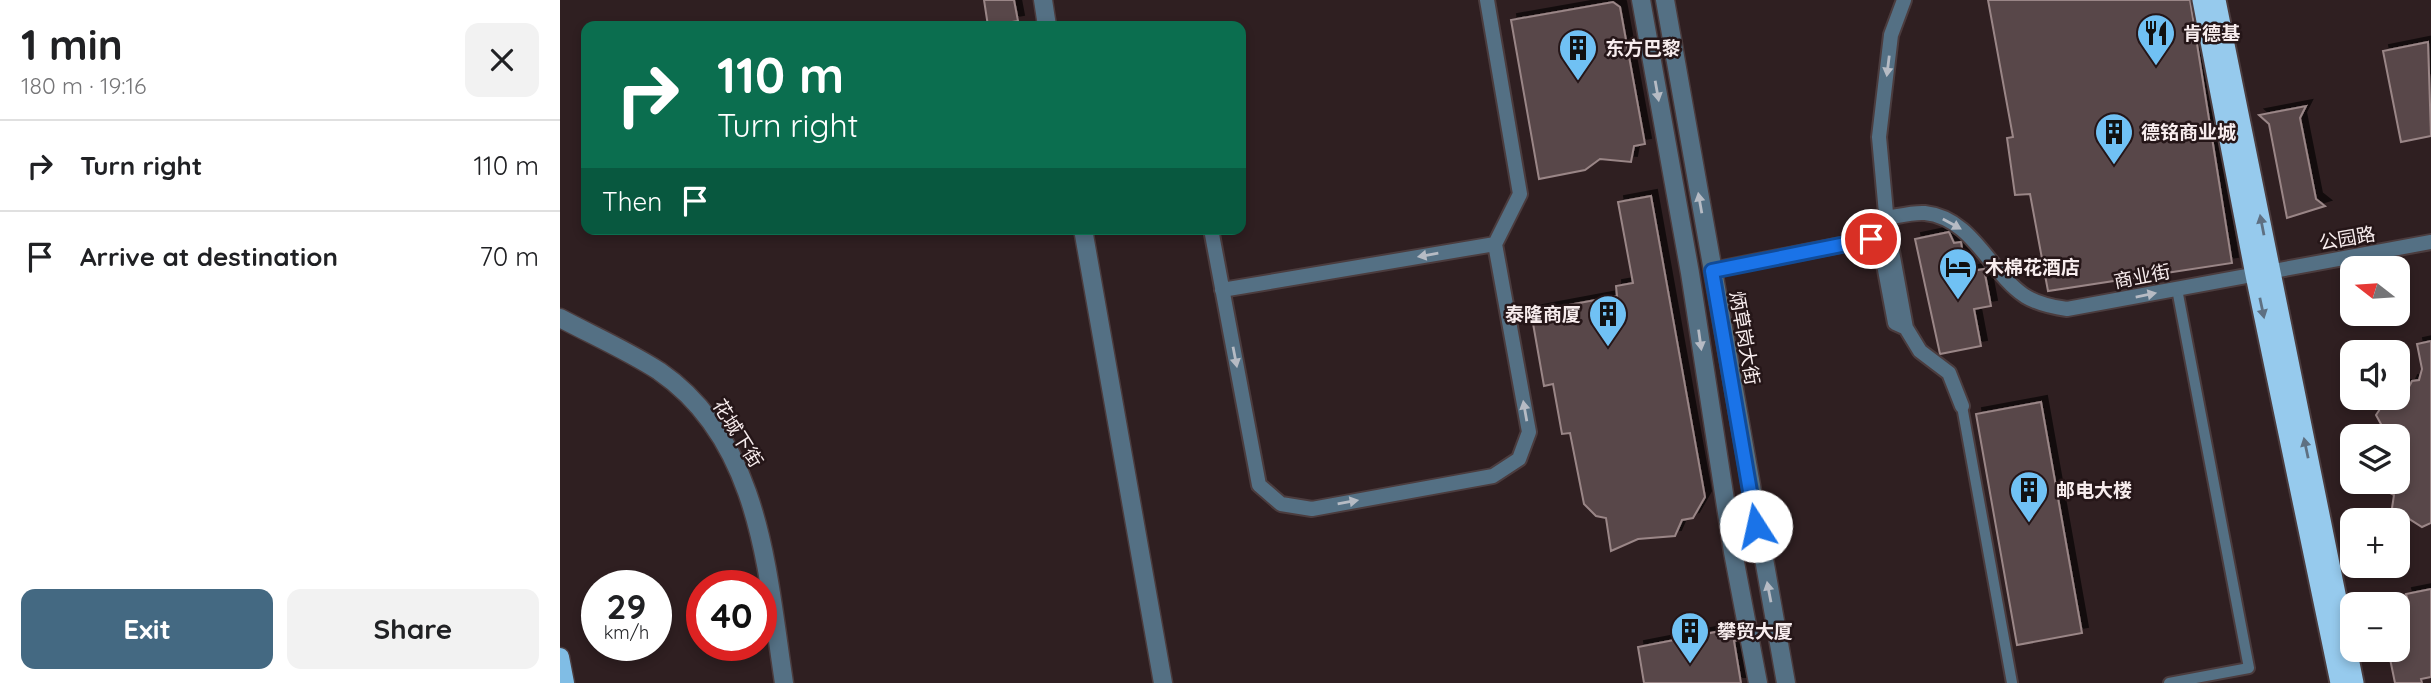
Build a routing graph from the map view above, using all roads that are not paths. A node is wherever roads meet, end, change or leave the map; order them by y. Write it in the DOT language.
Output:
graph roads {
  1 [pos="1043,0"];
  2 [pos="1487,0"];
  3 [pos="1641,0"];
  4 [pos="1665,0"];
  5 [pos="1904,0"];
  6 [pos="2202,0"];
  7 [pos="2216,0"];
  8 [pos="1046,21"];
  9 [pos="1887,218"];
  10 [pos="1084,235"];
  11 [pos="1212,235"];
  12 [pos="2431,242"];
  13 [pos="1495,244"];
  14 [pos="1712,271"];
  15 [pos="2263,273"];
  16 [pos="2177,289"];
  17 [pos="1222,290"];
  18 [pos="560,318"];
  19 [pos="1906,328"];
  20 [pos="1962,406"];
  21 [pos="560,657"];
  22 [pos="565,683"];
  23 [pos="784,683"];
  24 [pos="1164,683"];
  25 [pos="1758,683"];
  26 [pos="1786,683"];
  27 [pos="2012,683"];
  28 [pos="2169,683"];
  29 [pos="2340,683"];
  30 [pos="2354,683"];
  1 -- 8 [label="street"];
  2 -- 13 [label="street"];
  3 -- 25 [label="street, one-way"];
  14 -- 4 [label="street, 炳草岗大街, one-way"];
  5 -- 9 [label="street, one-way"];
  6 -- 15 [label="highway"];
  15 -- 7 [label="highway, one-way"];
  9 -- 16 [label="street, 商业街, one-way"];
  9 -- 19 [label="street"];
  10 -- 24 [label="street"];
  11 -- 17 [label="street"];
  12 -- 15 [label="street, 公园路"];
  13 -- 17 [label="street, one-way"];
  17 -- 13 [label="street, one-way"];
  14 -- 19 [label="street"];
  26 -- 14 [label="street, 炳草岗大街, one-way"];
  15 -- 16 [label="street, 商业街"];
  15 -- 29 [label="highway, one-way"];
  30 -- 15 [label="highway, one-way"];
  16 -- 28 [label="street"];
  18 -- 23 [label="street, 花城下街"];
  19 -- 20 [label="street"];
  20 -- 27 [label="street"];
  21 -- 22 [label="main road"];
}
